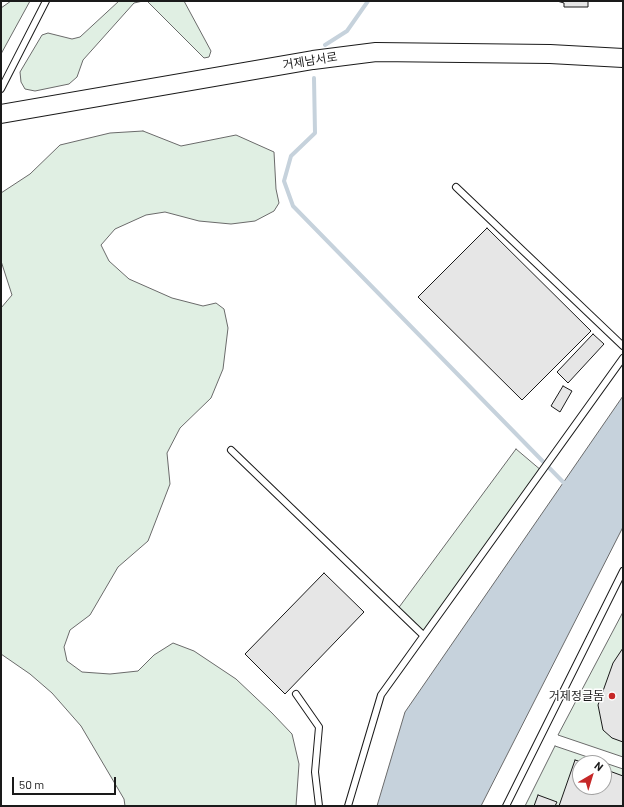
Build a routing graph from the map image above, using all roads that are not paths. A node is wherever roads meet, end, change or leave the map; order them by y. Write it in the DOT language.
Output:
graph roads {
  1 [pos="46,1"];
  2 [pos="623,58"];
  3 [pos="1,89"];
  4 [pos="1,114"];
  5 [pos="456,187"];
  6 [pos="623,346"];
  7 [pos="623,358"];
  8 [pos="232,450"];
  9 [pos="623,570"];
  10 [pos="423,635"];
  11 [pos="296,694"];
  12 [pos="319,806"];
  13 [pos="348,806"];
  14 [pos="506,806"];
  1 -- 3 [label="lane"];
  2 -- 4 [label="main road, 거제남서로"];
  5 -- 6 [label="lane"];
  7 -- 10 [label="lane"];
  8 -- 10 [label="lane"];
  9 -- 14 [label="lane"];
  10 -- 13 [label="lane"];
  11 -- 12 [label="lane"];
}
